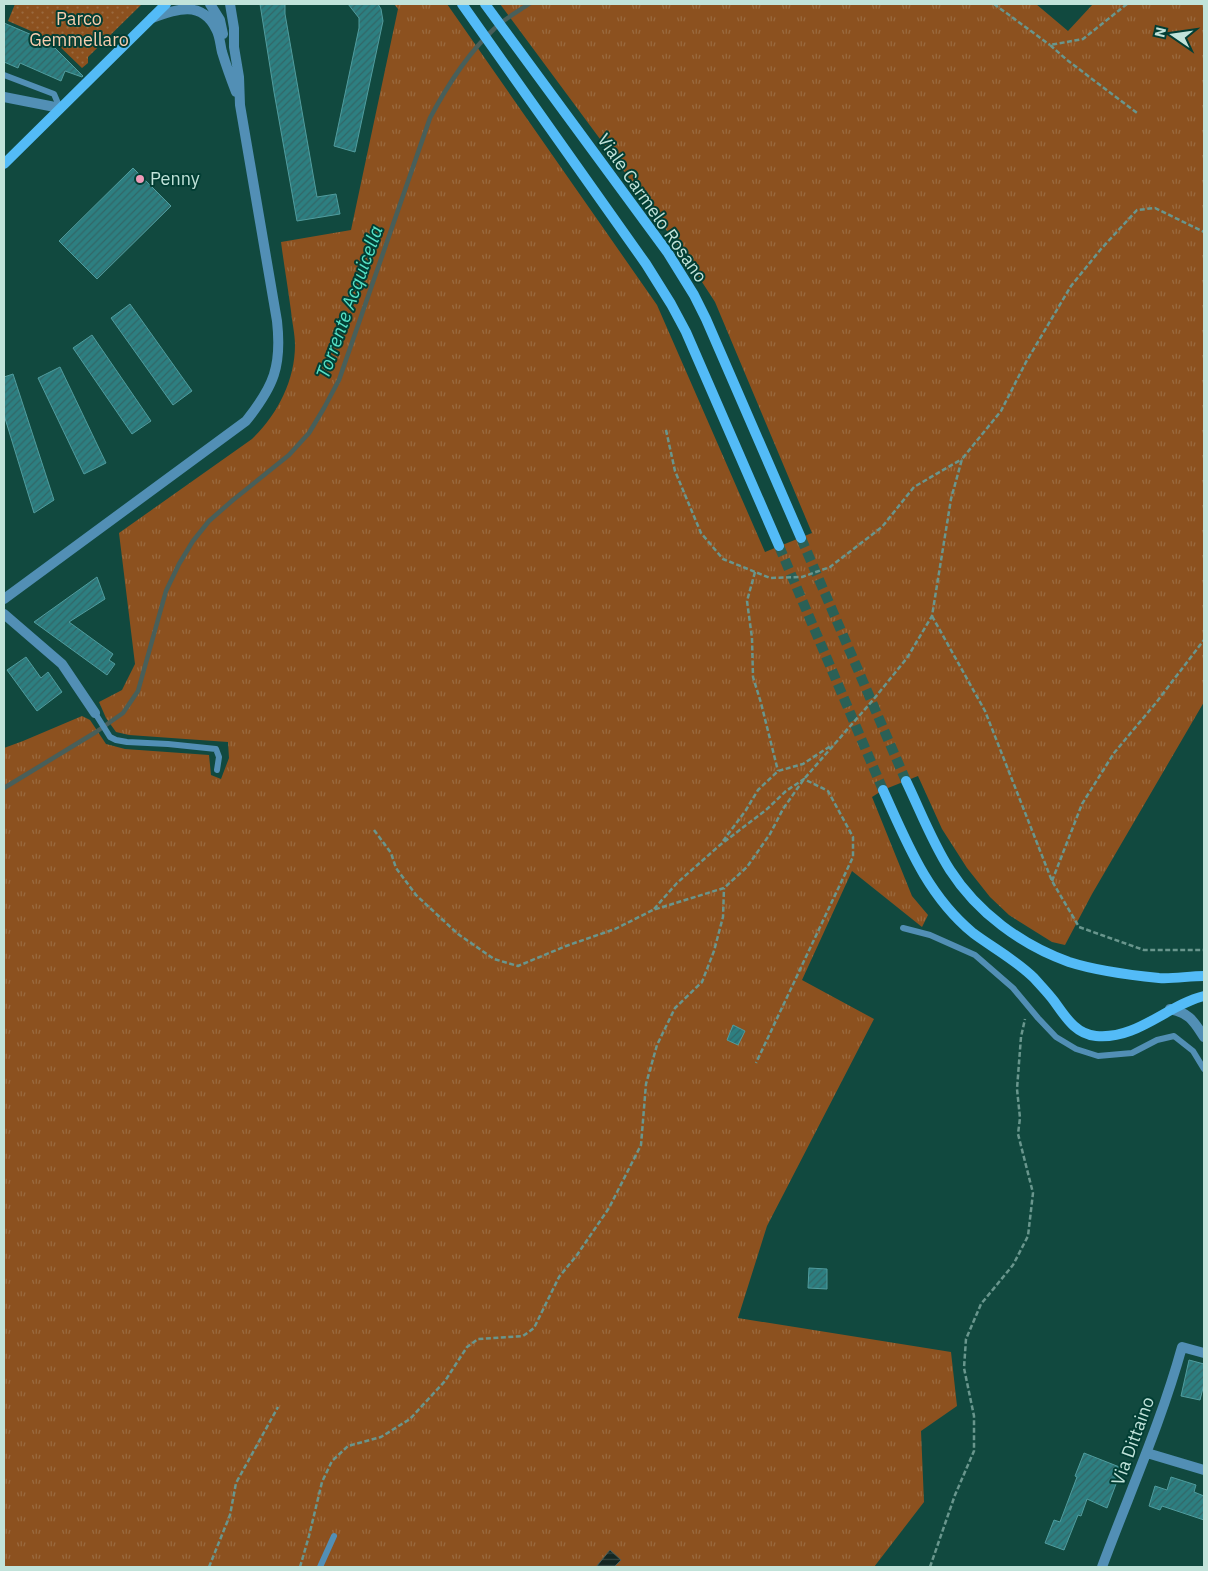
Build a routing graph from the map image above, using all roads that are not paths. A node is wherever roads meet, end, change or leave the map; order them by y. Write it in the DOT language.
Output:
graph roads {
  1 [pos="166,4"];
  2 [pos="210,4"];
  3 [pos="223,4"];
  4 [pos="230,4"];
  5 [pos="485,4"];
  6 [pos="464,7"];
  7 [pos="151,18"];
  8 [pos="234,47"];
  9 [pos="4,75"];
  10 [pos="231,78"];
  11 [pos="4,97"];
  12 [pos="240,105"];
  13 [pos="60,108"];
  14 [pos="4,164"];
  15 [pos="801,538"];
  16 [pos="779,546"];
  17 [pos="4,599"];
  18 [pos="4,614"];
  19 [pos="95,713"];
  20 [pos="217,770"];
  21 [pos="906,781"];
  22 [pos="883,790"];
  23 [pos="903,928"];
  24 [pos="1204,976"];
  25 [pos="1204,996"];
  26 [pos="1170,1009"];
  27 [pos="1204,1037"];
  28 [pos="1204,1069"];
  29 [pos="1204,1353"];
  30 [pos="1147,1453"];
  31 [pos="1204,1470"];
  32 [pos="334,1536"];
  33 [pos="320,1567"];
  34 [pos="1102,1567"];
  1 -- 7 [label="main road"];
  2 -- 10 [label="street"];
  3 -- 8 [label="street"];
  4 -- 8 [label="street"];
  5 -- 15 [label="main road, Viale Carmelo Rosano"];
  6 -- 16 [label="main road"];
  7 -- 10 [label="street"];
  7 -- 13 [label="main road"];
  8 -- 12 [label="street"];
  9 -- 13 [label="lane"];
  10 -- 12 [label="street"];
  11 -- 13 [label="street"];
  12 -- 17 [label="street"];
  13 -- 14 [label="main road"];
  18 -- 19 [label="street"];
  19 -- 20 [label="lane"];
  21 -- 24 [label="main road"];
  22 -- 26 [label="main road"];
  23 -- 28 [label="lane"];
  25 -- 26 [label="main road"];
  26 -- 27 [label="street"];
  29 -- 30 [label="street, Via Dittaino"];
  30 -- 31 [label="street"];
  30 -- 34 [label="street, Via Dittaino"];
  32 -- 33 [label="lane"];
}
